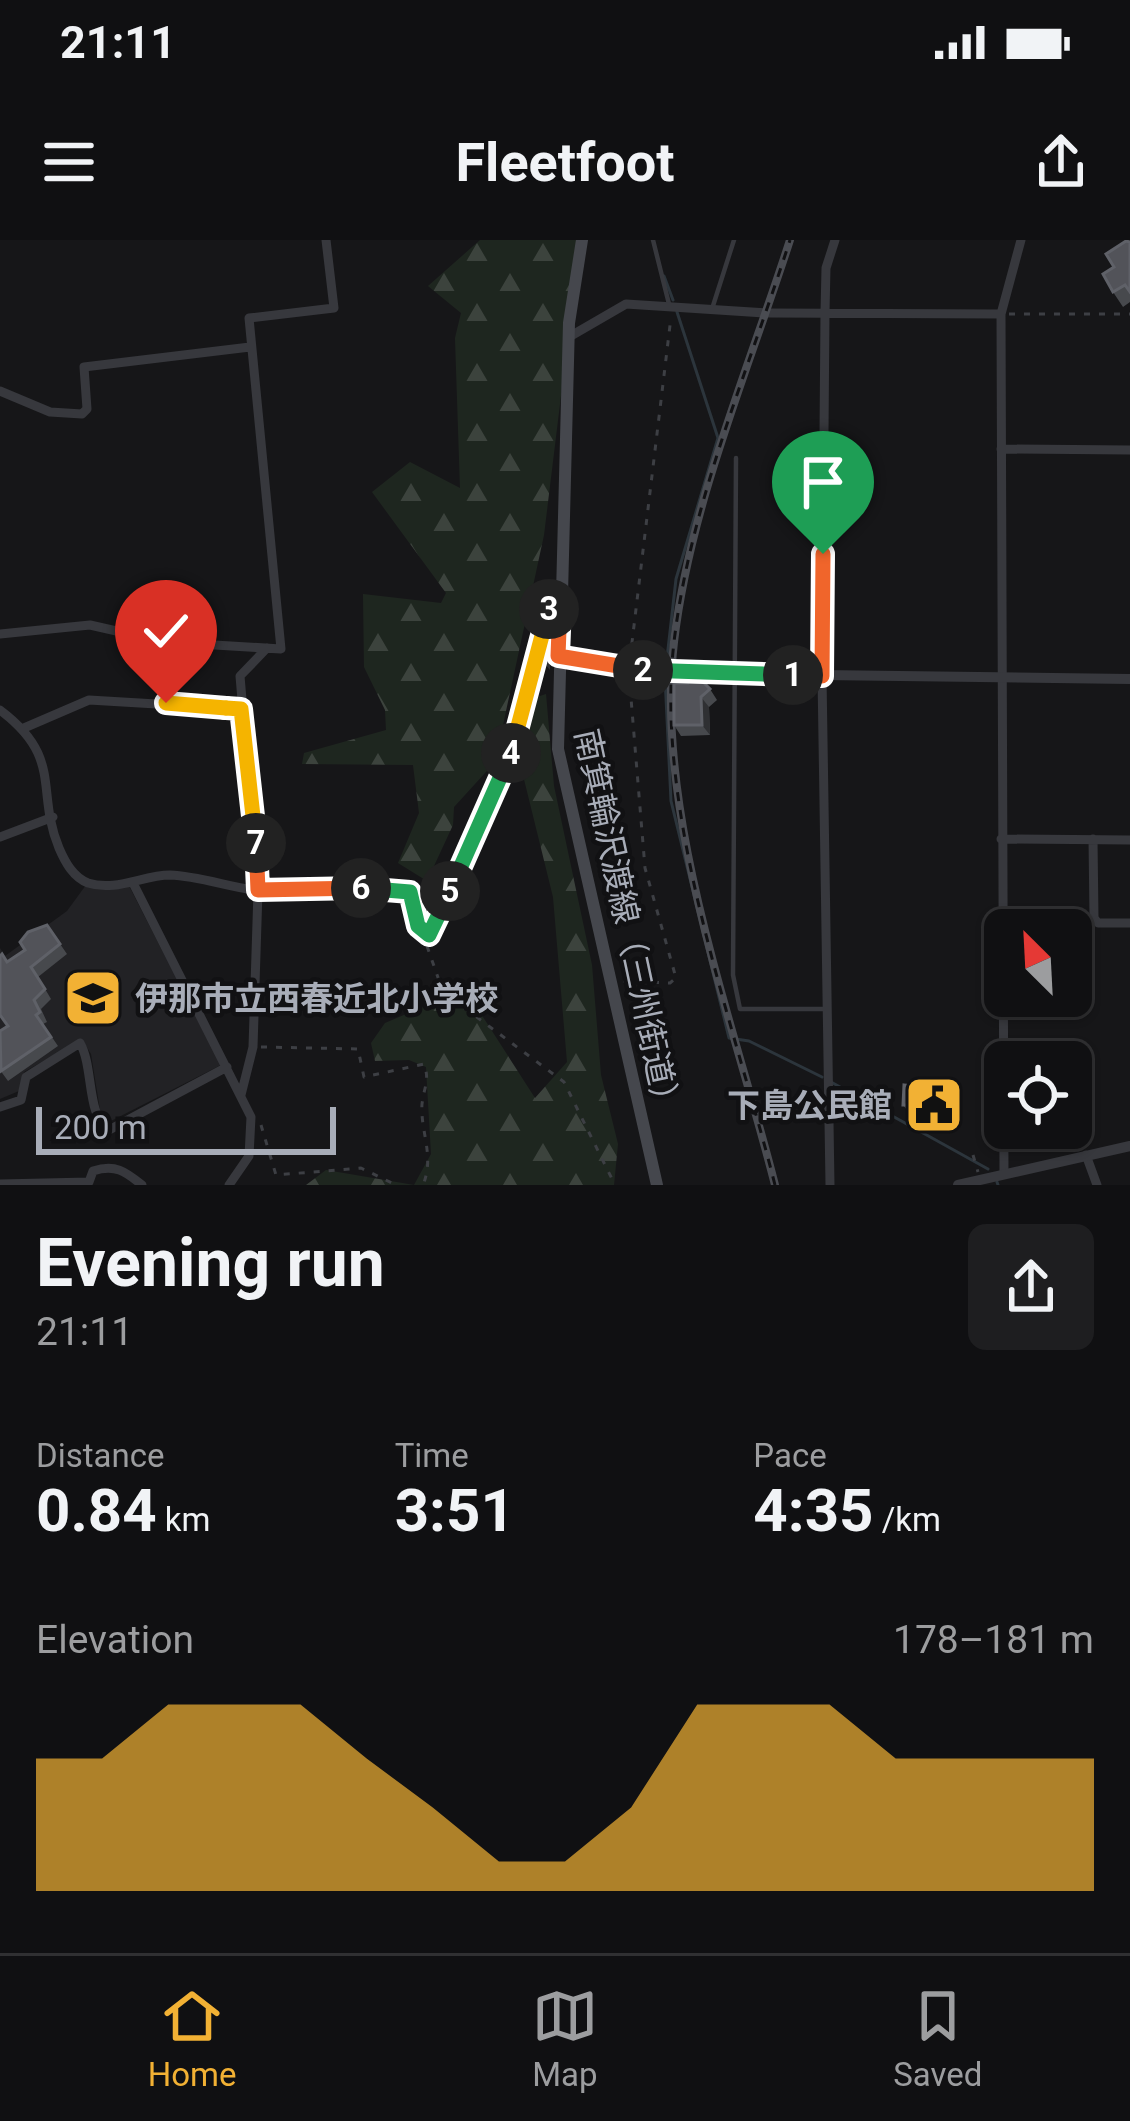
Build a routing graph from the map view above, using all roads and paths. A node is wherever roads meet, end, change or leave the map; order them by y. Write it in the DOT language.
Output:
graph roads {
  1 [pos="326,240"];
  2 [pos="582,240"];
  3 [pos="653,240"];
  4 [pos="734,240"];
  5 [pos="836,240"];
  6 [pos="1021,240"];
  7 [pos="670,305"];
  8 [pos="712,309"];
  9 [pos="825,312"];
  10 [pos="1001,314"];
  11 [pos="1130,314"];
  12 [pos="569,337"];
  13 [pos="250,347"];
  14 [pos="0,392"];
  15 [pos="1001,449"];
  16 [pos="1130,449"];
  17 [pos="736,458"];
  18 [pos="560,604"];
  19 [pos="0,634"];
  20 [pos="267,648"];
  21 [pos="558,656"];
  22 [pos="736,675"];
  23 [pos="822,676"];
  24 [pos="1000,679"];
  25 [pos="1130,680"];
  26 [pos="241,709"];
  27 [pos="0,710"];
  28 [pos="24,728"];
  29 [pos="53,817"];
  30 [pos="0,837"];
  31 [pos="1000,839"];
  32 [pos="1093,839"];
  33 [pos="1130,840"];
  34 [pos="133,884"];
  35 [pos="258,890"];
  36 [pos="1130,923"];
  37 [pos="425,934"];
  38 [pos="824,1010"];
  39 [pos="253,1047"];
  40 [pos="227,1067"];
  41 [pos="241,1095"];
  42 [pos="0,1107"];
  43 [pos="257,1114"];
  44 [pos="1130,1146"];
  45 [pos="973,1155"];
  46 [pos="1085,1155"];
  47 [pos="976,1165"];
  48 [pos="1005,1180"];
  49 [pos="0,1184"];
  50 [pos="89,1184"];
  51 [pos="142,1185"];
  52 [pos="229,1185"];
  53 [pos="396,1185"];
  54 [pos="423,1185"];
  55 [pos="615,1185"];
  56 [pos="657,1185"];
  57 [pos="830,1185"];
  58 [pos="958,1185"];
  59 [pos="1097,1185"];
  1 -- 13 [label="street"];
  2 -- 12 [label="main road, 南箕輪沢渡線（三州街道）"];
  3 -- 7 [label="lane"];
  4 -- 8 [label="lane"];
  5 -- 9 [label="street"];
  6 -- 10 [label="street"];
  7 -- 8 [label="street"];
  7 -- 12 [label="street"];
  8 -- 9 [label="street"];
  9 -- 10 [label="street"];
  9 -- 23 [label="street"];
  10 -- 11 [label="path"];
  10 -- 15 [label="street"];
  12 -- 18 [label="main road, 南箕輪沢渡線（三州街道）"];
  13 -- 14 [label="street"];
  13 -- 20 [label="street"];
  15 -- 16 [label="street"];
  15 -- 24 [label="street"];
  17 -- 22 [label="lane"];
  18 -- 21 [label="main road, 南箕輪沢渡線（三州街道）"];
  18 -- 37 [label="street"];
  19 -- 20 [label="street"];
  20 -- 26 [label="street"];
  21 -- 22 [label="street"];
  21 -- 56 [label="main road, 南箕輪沢渡線（三州街道）"];
  22 -- 23 [label="street"];
  22 -- 38 [label="lane"];
  23 -- 24 [label="street"];
  23 -- 38 [label="street"];
  24 -- 25 [label="street"];
  24 -- 31 [label="street"];
  26 -- 28 [label="street"];
  26 -- 35 [label="street"];
  27 -- 28 [label="street"];
  28 -- 29 [label="street"];
  29 -- 30 [label="street"];
  29 -- 34 [label="street"];
  31 -- 32 [label="street"];
  31 -- 48 [label="street"];
  32 -- 33 [label="street"];
  32 -- 36 [label="street"];
  34 -- 35 [label="street"];
  34 -- 40 [label="street"];
  35 -- 37 [label="street"];
  35 -- 39 [label="street"];
  37 -- 55 [label="path"];
  38 -- 57 [label="street"];
  39 -- 41 [label="street"];
  39 -- 54 [label="path"];
  40 -- 41 [label="street"];
  40 -- 42 [label="street"];
  41 -- 52 [label="street"];
  43 -- 53 [label="path"];
  44 -- 46 [label="street"];
  45 -- 47 [label="path"];
  46 -- 48 [label="street"];
  46 -- 59 [label="street"];
  48 -- 58 [label="street"];
  49 -- 50 [label="street"];
  50 -- 51 [label="street"];
}
